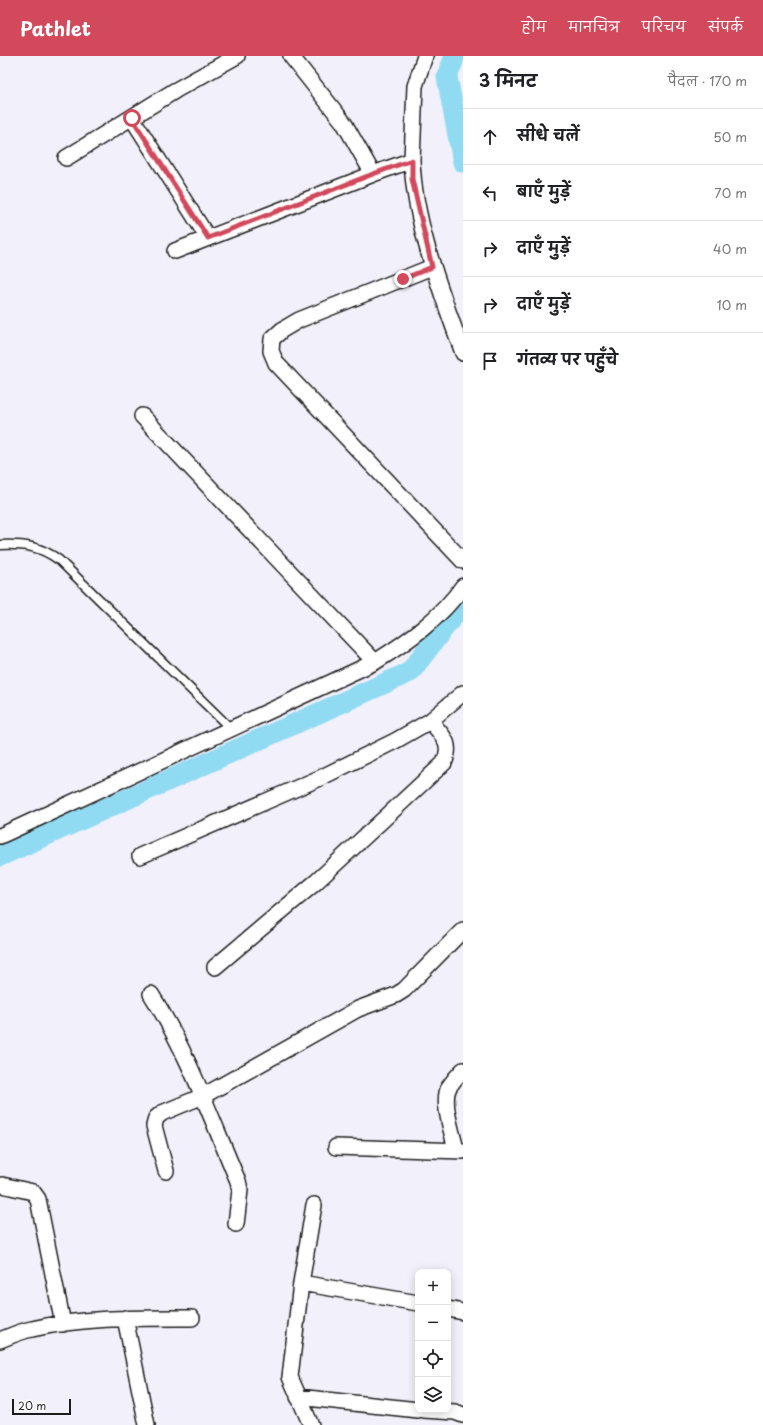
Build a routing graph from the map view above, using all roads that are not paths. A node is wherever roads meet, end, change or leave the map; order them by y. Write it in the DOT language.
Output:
graph roads {
  1 [pos="237,56"];
  2 [pos="291,56"];
  3 [pos="425,56"];
  4 [pos="132,118"];
  5 [pos="66,158"];
  6 [pos="412,160"];
  7 [pos="373,174"];
  8 [pos="208,238"];
  9 [pos="175,251"];
  10 [pos="432,267"];
  11 [pos="463,353"];
  12 [pos="142,416"];
  13 [pos="0,545"];
  14 [pos="463,561"];
  15 [pos="463,586"];
  16 [pos="375,662"];
  17 [pos="463,693"];
  18 [pos="430,721"];
  19 [pos="232,729"];
  20 [pos="0,836"];
  21 [pos="140,856"];
  22 [pos="463,930"];
  23 [pos="216,967"];
  24 [pos="151,994"];
  25 [pos="463,1070"];
  26 [pos="203,1096"];
  27 [pos="336,1147"];
  28 [pos="460,1151"];
  29 [pos="166,1171"];
  30 [pos="2,1185"];
  31 [pos="314,1205"];
  32 [pos="236,1224"];
  33 [pos="301,1283"];
  34 [pos="415,1302"];
  35 [pos="451,1310"];
  36 [pos="463,1312"];
  37 [pos="125,1318"];
  38 [pos="192,1318"];
  39 [pos="62,1324"];
  40 [pos="0,1340"];
  41 [pos="298,1397"];
  42 [pos="415,1410"];
  43 [pos="451,1412"];
  44 [pos="463,1415"];
  45 [pos="147,1425"];
  46 [pos="311,1425"];
  1 -- 4 [label="street"];
  2 -- 7 [label="street"];
  3 -- 6 [label="street"];
  4 -- 5 [label="street"];
  4 -- 8 [label="street"];
  6 -- 7 [label="street"];
  6 -- 10 [label="street"];
  7 -- 8 [label="street"];
  8 -- 9 [label="street"];
  10 -- 11 [label="street"];
  10 -- 14 [label="street"];
  12 -- 16 [label="street"];
  13 -- 19 [label="lane"];
  15 -- 16 [label="street"];
  16 -- 19 [label="street"];
  17 -- 18 [label="street"];
  18 -- 21 [label="street"];
  18 -- 23 [label="street"];
  19 -- 20 [label="street"];
  22 -- 26 [label="street"];
  24 -- 26 [label="street"];
  25 -- 28 [label="street"];
  26 -- 29 [label="street"];
  26 -- 32 [label="street"];
  27 -- 28 [label="street"];
  30 -- 39 [label="street"];
  31 -- 33 [label="street"];
  33 -- 34 [label="street"];
  33 -- 41 [label="street"];
  35 -- 36 [label="street"];
  37 -- 38 [label="street"];
  37 -- 39 [label="street"];
  37 -- 45 [label="street"];
  39 -- 40 [label="street"];
  41 -- 42 [label="street"];
  41 -- 46 [label="street"];
  43 -- 44 [label="street"];
}
